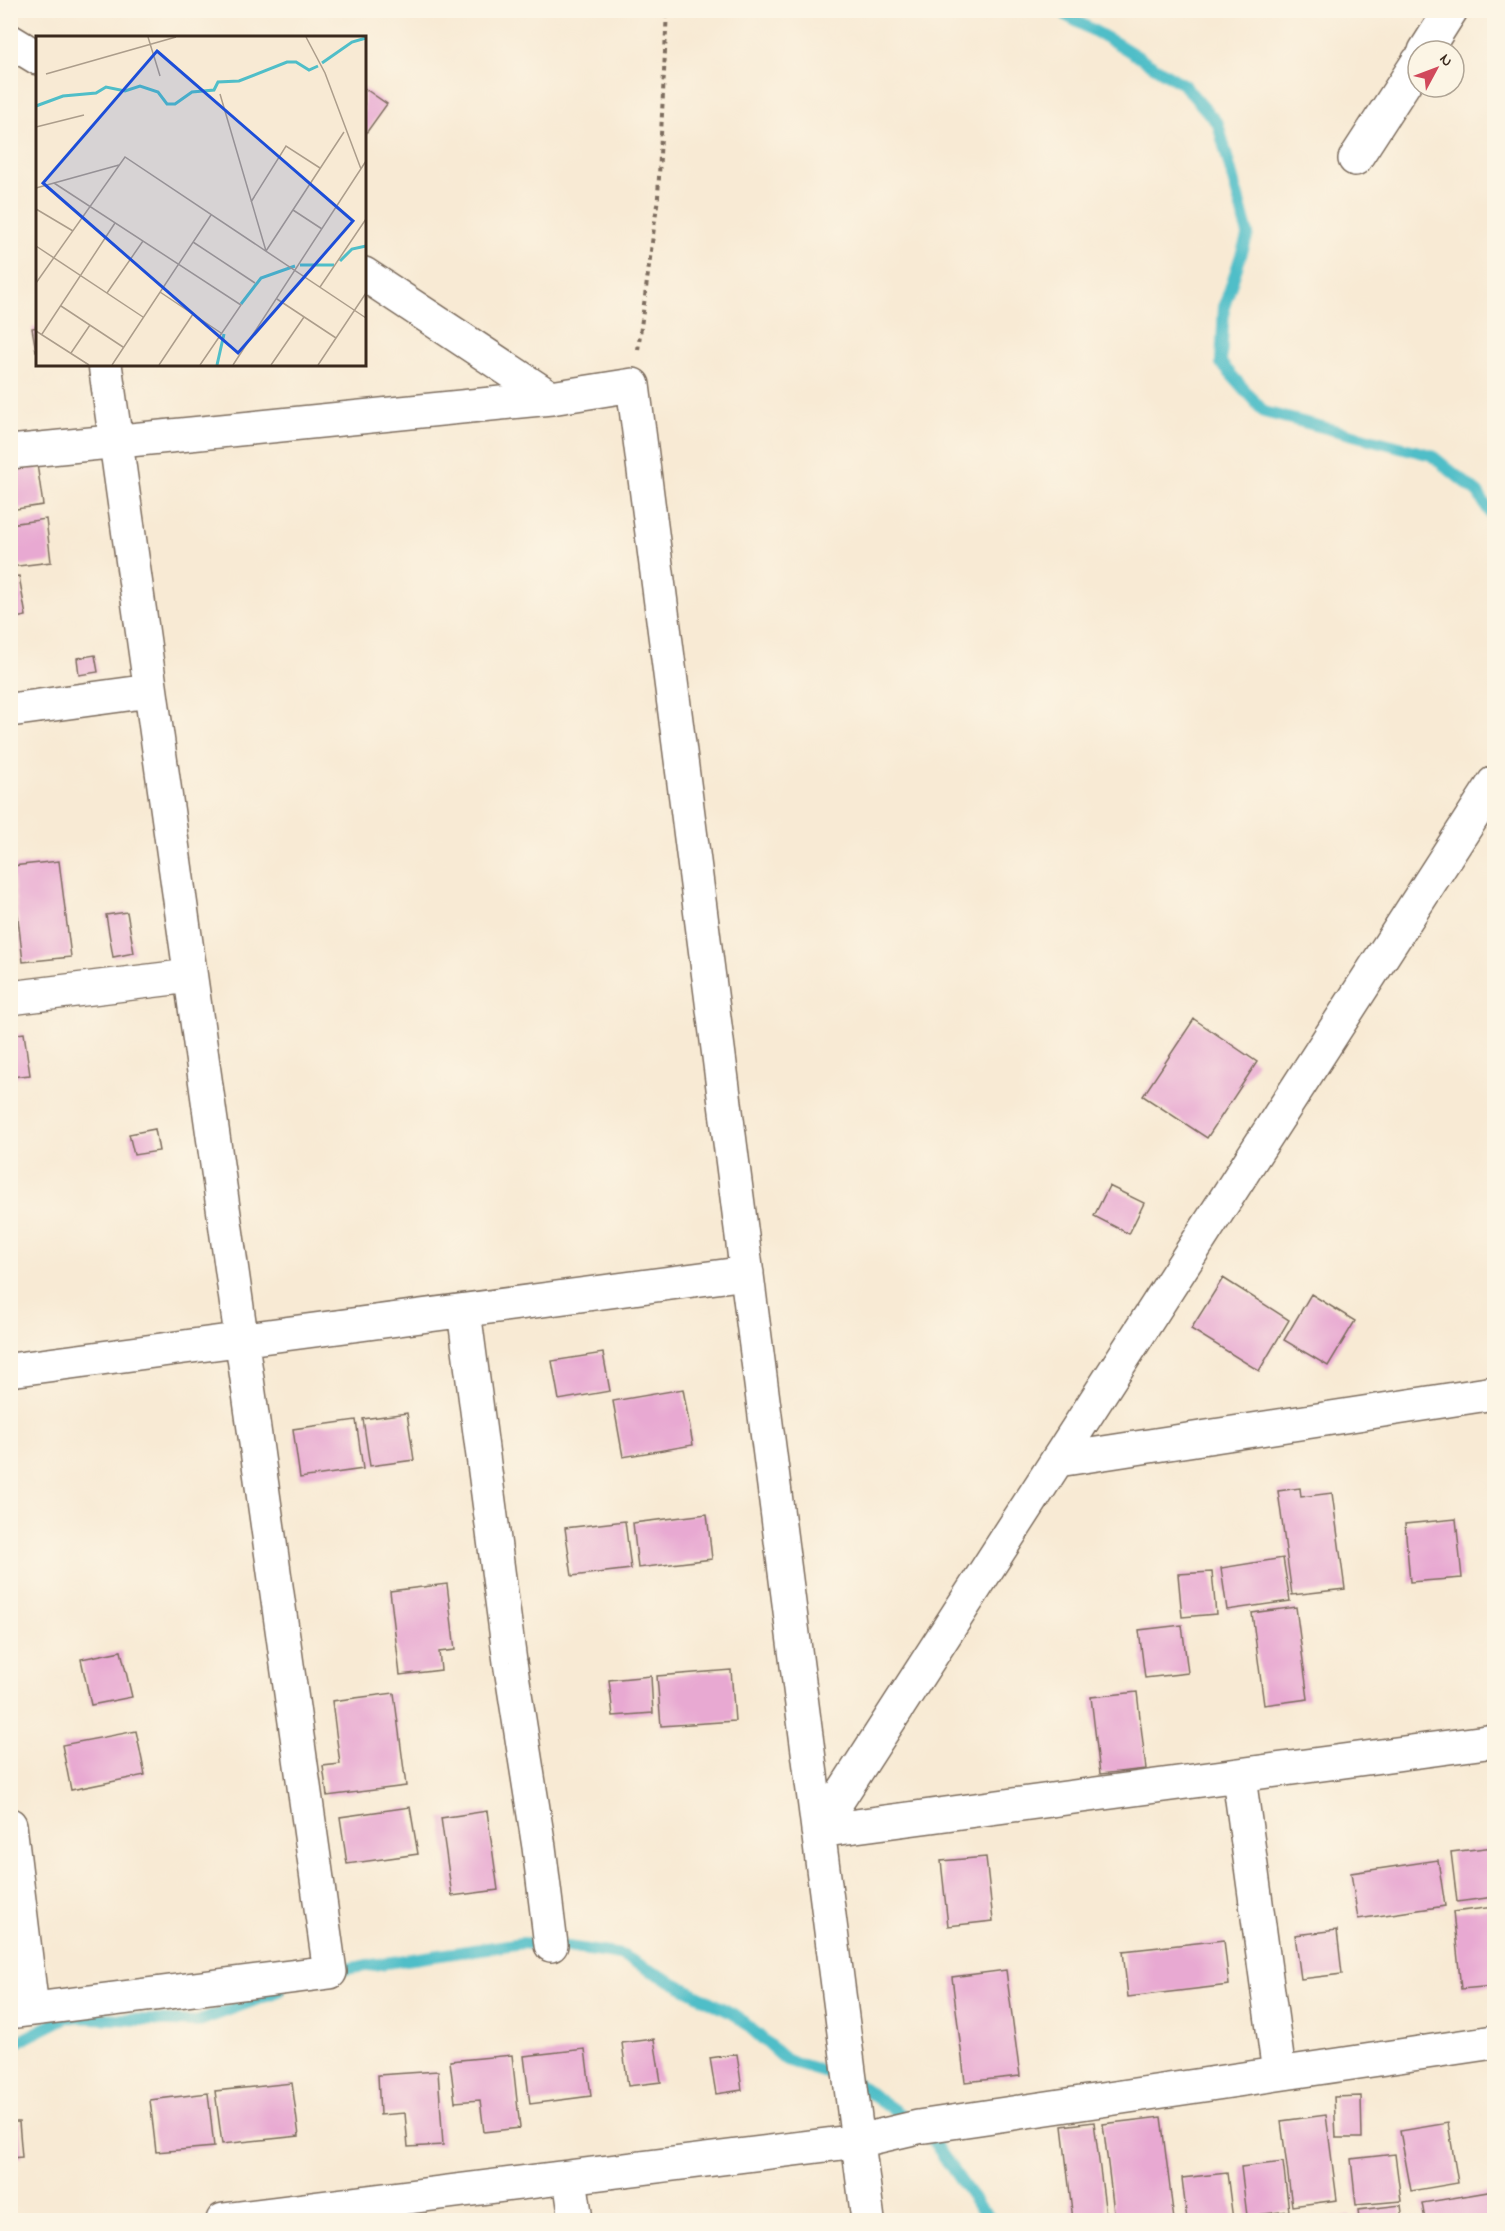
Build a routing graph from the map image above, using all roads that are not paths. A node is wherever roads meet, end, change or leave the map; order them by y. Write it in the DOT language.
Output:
graph roads {
  1 [pos="1451,10"];
  2 [pos="1433,39"];
  3 [pos="10,40"];
  4 [pos="36,57"];
  5 [pos="1406,80"];
  6 [pos="1355,159"];
  7 [pos="366,275"];
  8 [pos="105,366"];
  9 [pos="551,398"];
  10 [pos="116,442"];
  11 [pos="10,452"];
  12 [pos="150,691"];
  13 [pos="10,710"];
  14 [pos="1494,783"];
  15 [pos="190,976"];
  16 [pos="10,998"];
  17 [pos="747,1273"];
  18 [pos="464,1311"];
  19 [pos="241,1340"];
  20 [pos="10,1370"];
  21 [pos="1494,1393"];
  22 [pos="1058,1460"];
  23 [pos="1494,1741"];
  24 [pos="1239,1777"];
  25 [pos="10,1826"];
  26 [pos="818,1831"];
  27 [pos="551,1945"];
  28 [pos="22,2011"];
  29 [pos="1494,2042"];
  30 [pos="1279,2073"];
  31 [pos="858,2140"];
  32 [pos="570,2178"];
  33 [pos="223,2220"];
  34 [pos="576,2220"];
  35 [pos="868,2220"];
  1 -- 2 [label="street"];
  3 -- 4 [label="street"];
  5 -- 6 [label="street"];
  7 -- 9 [label="street"];
  8 -- 10 [label="street"];
  9 -- 10 [label="street"];
  9 -- 17 [label="street"];
  10 -- 11 [label="street"];
  10 -- 12 [label="street"];
  12 -- 13 [label="street"];
  12 -- 15 [label="street"];
  14 -- 22 [label="street"];
  15 -- 16 [label="street"];
  15 -- 19 [label="street"];
  17 -- 18 [label="street"];
  17 -- 26 [label="street"];
  18 -- 19 [label="street"];
  18 -- 27 [label="street"];
  19 -- 20 [label="street"];
  19 -- 28 [label="street"];
  21 -- 22 [label="street"];
  22 -- 26 [label="street"];
  23 -- 24 [label="street"];
  24 -- 26 [label="street"];
  24 -- 30 [label="street"];
  25 -- 28 [label="street"];
  26 -- 31 [label="street"];
  29 -- 30 [label="street"];
  30 -- 31 [label="street"];
  31 -- 32 [label="street"];
  31 -- 35 [label="street"];
  32 -- 33 [label="street"];
  32 -- 34 [label="street"];
}
